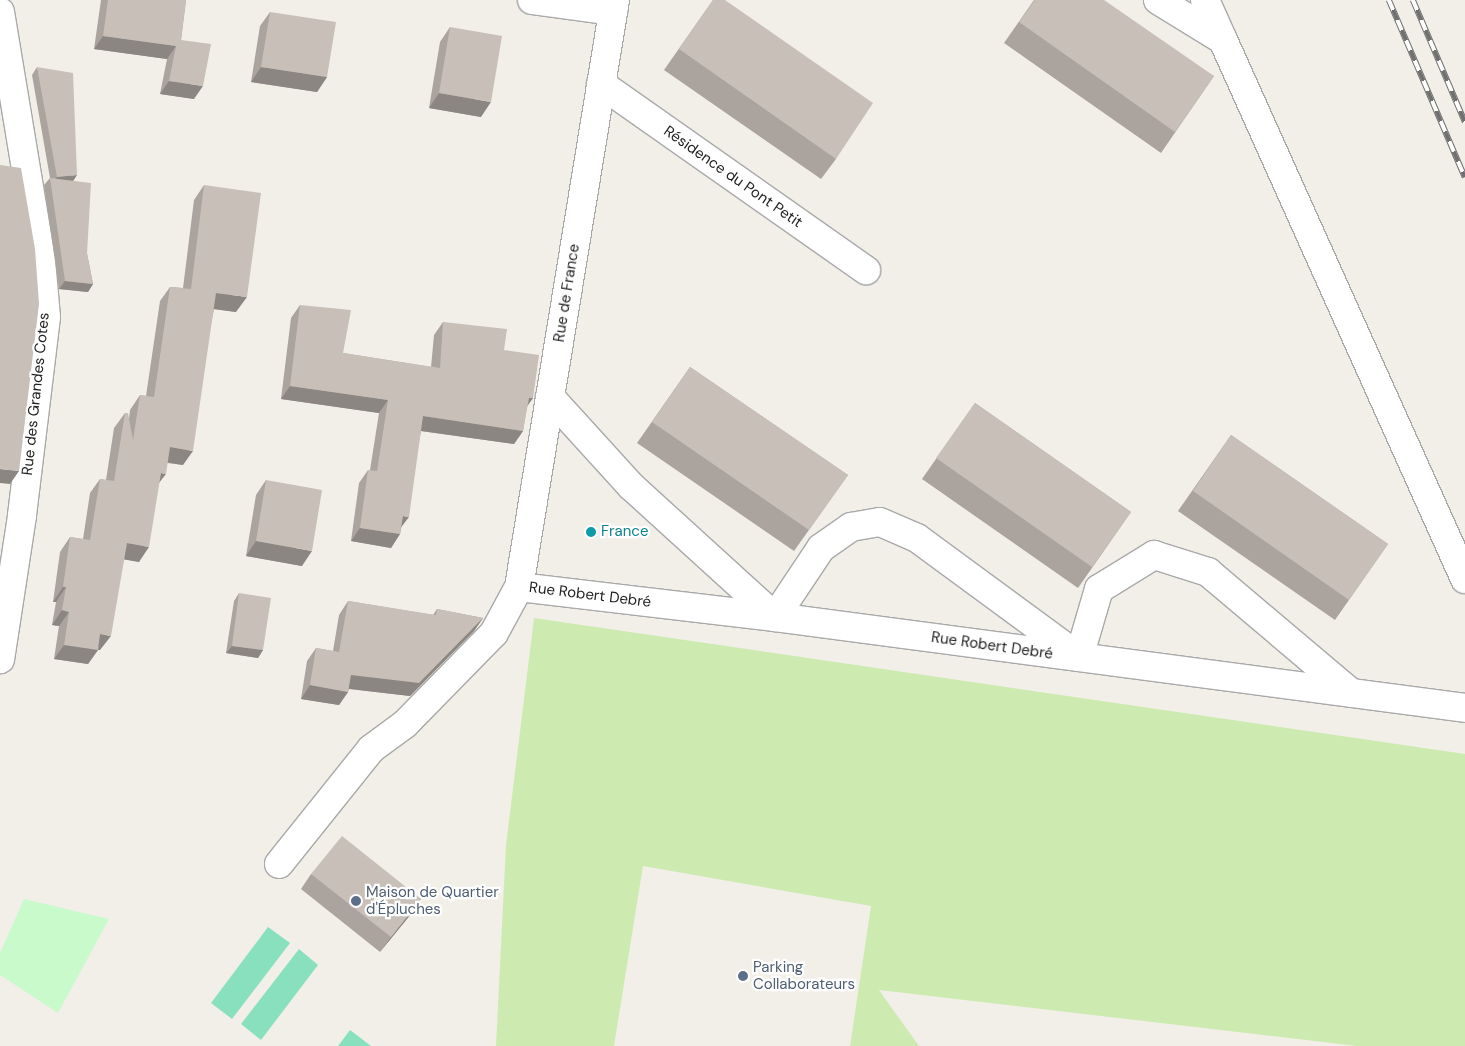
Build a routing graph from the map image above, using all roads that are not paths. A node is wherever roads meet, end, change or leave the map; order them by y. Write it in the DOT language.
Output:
graph roads {
  1 [pos="532,0"];
  2 [pos="1158,0"];
  3 [pos="1205,0"];
  4 [pos="614,5"];
  5 [pos="0,12"];
  6 [pos="1223,40"];
  7 [pos="601,84"];
  8 [pos="866,270"];
  9 [pos="550,397"];
  10 [pos="1465,579"];
  11 [pos="518,587"];
  12 [pos="775,617"];
  13 [pos="1079,658"];
  14 [pos="0,659"];
  15 [pos="1350,693"];
  16 [pos="1465,708"];
  17 [pos="279,864"];
  1 -- 4 [label="street"];
  2 -- 6 [label="street"];
  3 -- 6 [label="street"];
  4 -- 7 [label="street, Rue de France"];
  5 -- 14 [label="street, Rue des Grandes Cotes"];
  6 -- 10 [label="street"];
  7 -- 8 [label="street, Résidence du Pont Petit"];
  7 -- 9 [label="street, Rue de France"];
  9 -- 11 [label="street, Rue de France"];
  9 -- 12 [label="street"];
  11 -- 12 [label="street, Rue Robert Debré"];
  11 -- 17 [label="street, Rue de France"];
  12 -- 13 [label="street, Rue Robert Debré"];
  12 -- 13 [label="street"];
  13 -- 15 [label="street, Rue Robert Debré"];
  13 -- 15 [label="street"];
  15 -- 16 [label="street, Rue Robert Debré"];
}
